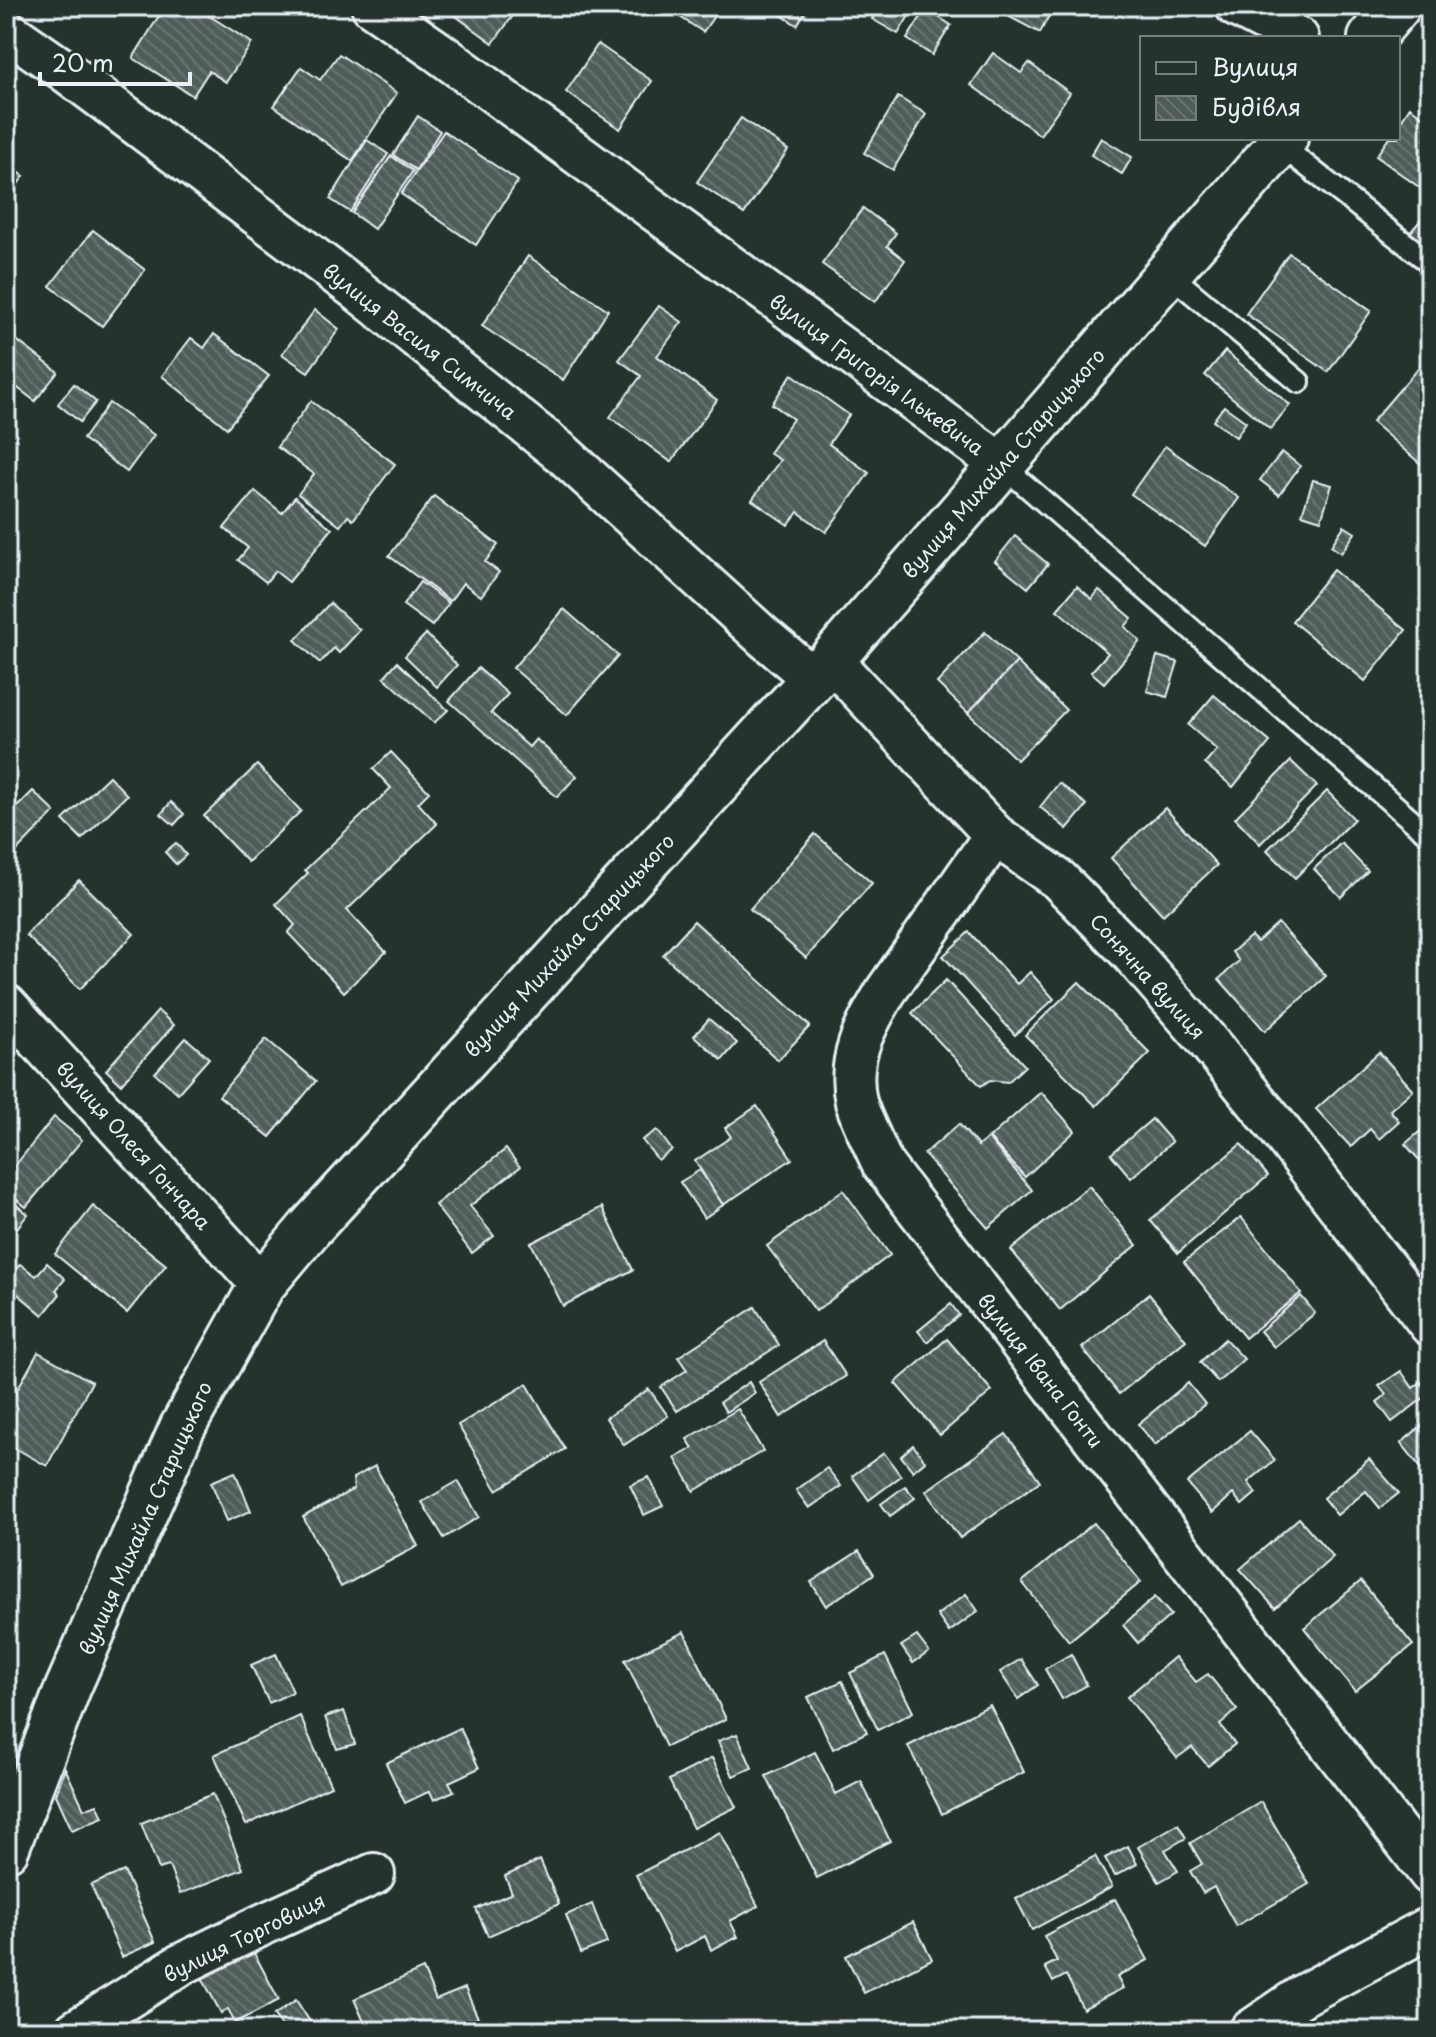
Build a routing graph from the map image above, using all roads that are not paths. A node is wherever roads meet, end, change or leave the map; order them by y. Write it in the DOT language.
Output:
graph roads {
  1 [pos="372,6"];
  2 [pos="1236,6"];
  3 [pos="1398,6"];
  4 [pos="6,30"];
  5 [pos="1294,36"];
  6 [pos="1373,36"];
  7 [pos="1282,141"];
  8 [pos="1430,263"];
  9 [pos="1168,273"];
  10 [pos="1299,382"];
  11 [pos="1002,465"];
  12 [pos="822,669"];
  13 [pos="995,835"];
  14 [pos="1430,836"];
  15 [pos="6,1005"];
  16 [pos="262,1285"];
  17 [pos="1430,1325"];
  18 [pos="6,1849"];
  19 [pos="374,1874"];
  20 [pos="1430,1874"];
  21 [pos="1430,1927"];
  22 [pos="75,2031"];
  23 [pos="1250,2031"];
  1 -- 11 [label="street, вулиця Григорія Ількевича"];
  2 -- 5 [label="street"];
  3 -- 6 [label="street"];
  4 -- 12 [label="street, вулиця Василя Симчича"];
  7 -- 8 [label="lane"];
  7 -- 9 [label="street, вулиця Михайла Старицького"];
  9 -- 10 [label="lane"];
  9 -- 11 [label="street, вулиця Михайла Старицького"];
  11 -- 12 [label="street, вулиця Михайла Старицького"];
  11 -- 14 [label="lane, вулиця Григорія Ількевича"];
  12 -- 13 [label="street, Сонячна вулиця"];
  12 -- 16 [label="street, вулиця Михайла Старицького"];
  13 -- 17 [label="street, Сонячна вулиця"];
  13 -- 20 [label="street, вулиця Івана Гонти"];
  15 -- 16 [label="street, вулиця Олеся Гончара"];
  16 -- 18 [label="street, вулиця Михайла Старицького"];
  19 -- 22 [label="street, вулиця Торговиця"];
  21 -- 23 [label="street"];
}
